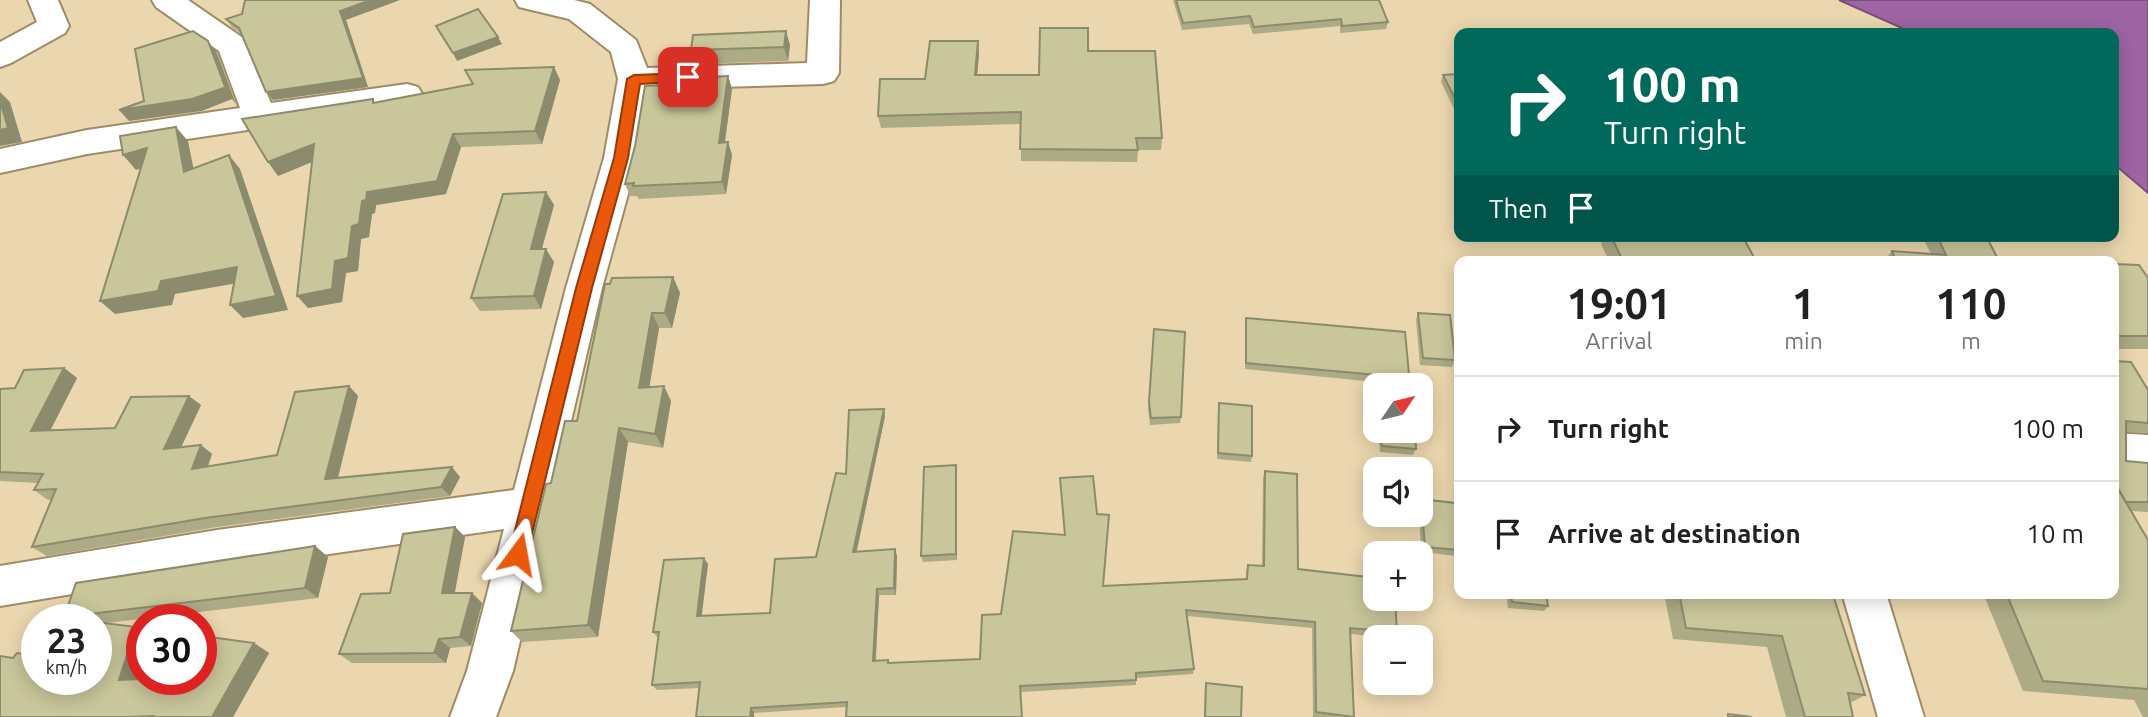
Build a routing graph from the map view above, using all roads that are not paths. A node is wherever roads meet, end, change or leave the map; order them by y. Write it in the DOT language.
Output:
graph roads {
  1 [pos="43,0"];
  2 [pos="167,0"];
  3 [pos="530,0"];
  4 [pos="824,0"];
  5 [pos="0,56"];
  6 [pos="634,79"];
  7 [pos="407,95"];
  8 [pos="260,116"];
  9 [pos="0,160"];
  10 [pos="2119,451"];
  11 [pos="2148,453"];
  12 [pos="529,507"];
  13 [pos="0,586"];
  14 [pos="1866,599"];
  15 [pos="473,717"];
  16 [pos="1901,717"];
  1 -- 5 [label="street"];
  2 -- 8 [label="street"];
  3 -- 6 [label="street"];
  4 -- 6 [label="street"];
  6 -- 12 [label="street"];
  7 -- 8 [label="street"];
  8 -- 9 [label="street"];
  10 -- 11 [label="street"];
  12 -- 13 [label="street"];
  12 -- 15 [label="street"];
  14 -- 16 [label="street"];
}
